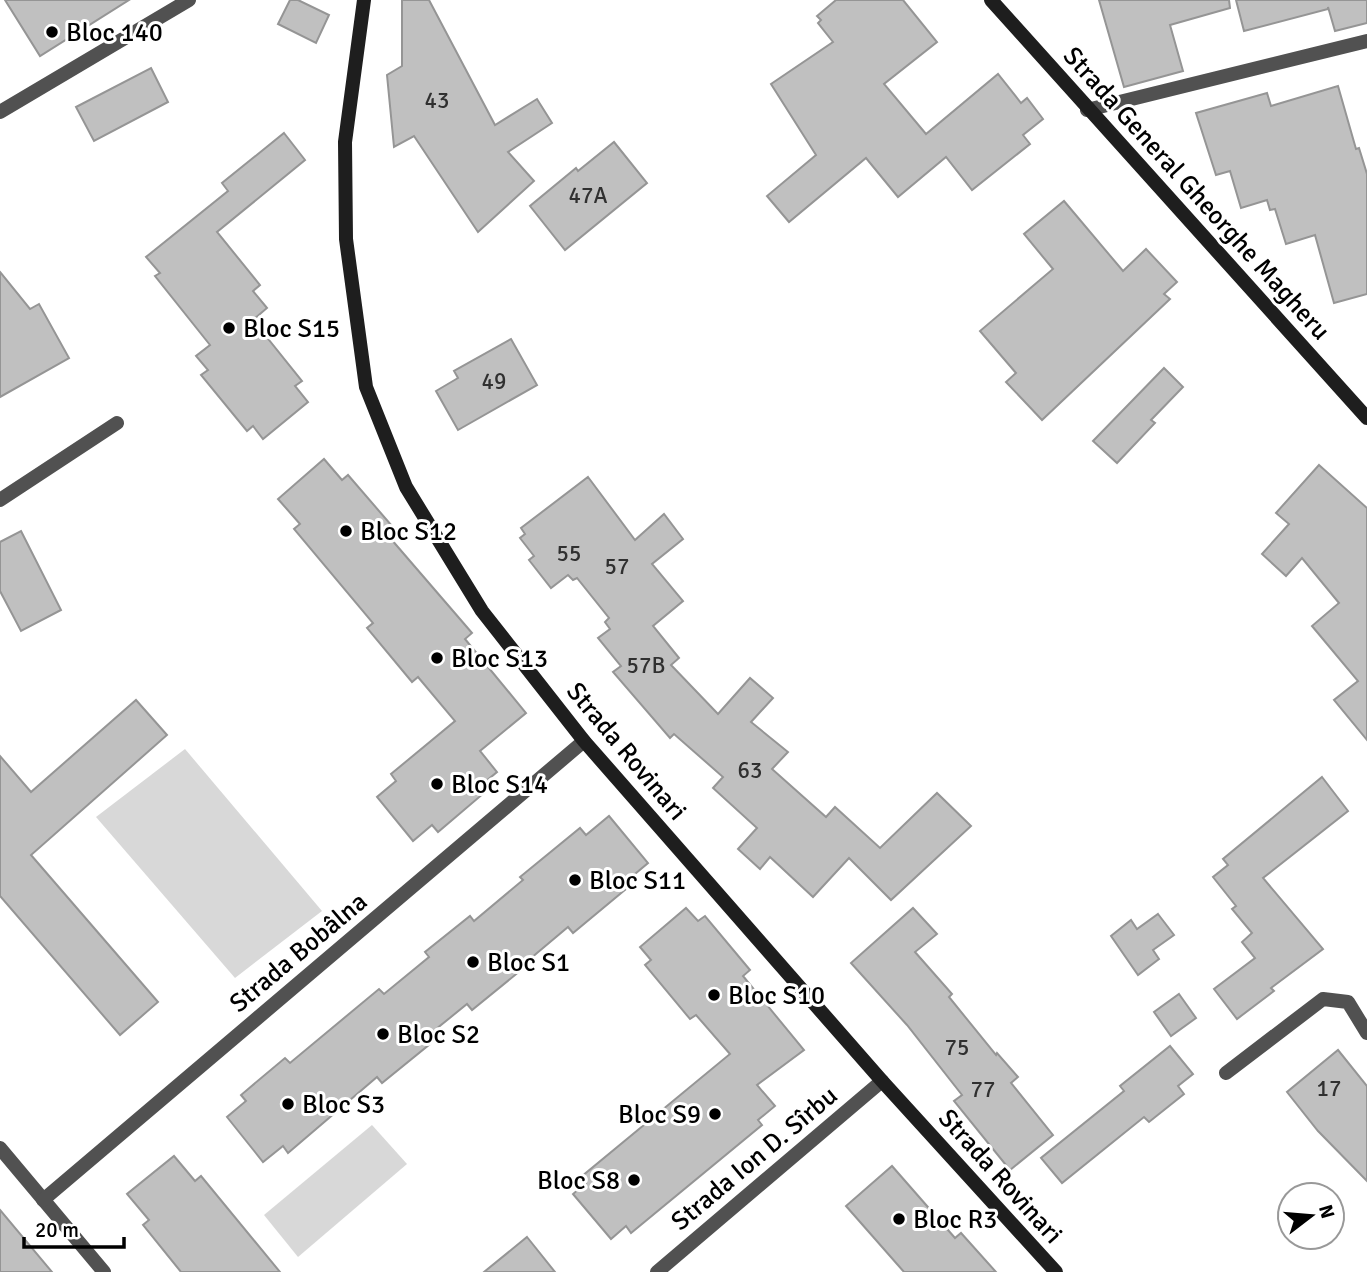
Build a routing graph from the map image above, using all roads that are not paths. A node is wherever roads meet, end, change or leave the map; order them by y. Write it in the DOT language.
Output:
graph roads {
  1 [pos="189,0"];
  2 [pos="364,0"];
  3 [pos="991,0"];
  4 [pos="1367,41"];
  5 [pos="1087,110"];
  6 [pos="0,112"];
  7 [pos="1367,418"];
  8 [pos="117,423"];
  9 [pos="0,500"];
  10 [pos="584,741"];
  11 [pos="1367,1033"];
  12 [pos="1226,1073"];
  13 [pos="882,1081"];
  14 [pos="0,1148"];
  15 [pos="43,1200"];
  16 [pos="104,1272"];
  17 [pos="657,1272"];
  18 [pos="1056,1272"];
  1 -- 6 [label="street"];
  2 -- 10 [label="street, Strada Rovinari"];
  3 -- 5 [label="street, Strada General Gheorghe Magheru"];
  4 -- 5 [label="street"];
  5 -- 7 [label="street, Strada General Gheorghe Magheru"];
  8 -- 9 [label="street"];
  10 -- 13 [label="street, Strada Rovinari"];
  10 -- 15 [label="street, Strada Bobâlna"];
  11 -- 12 [label="street"];
  13 -- 17 [label="street, Strada Ion D. Sîrbu"];
  13 -- 18 [label="street, Strada Rovinari"];
  14 -- 15 [label="street"];
  15 -- 16 [label="street"];
}
